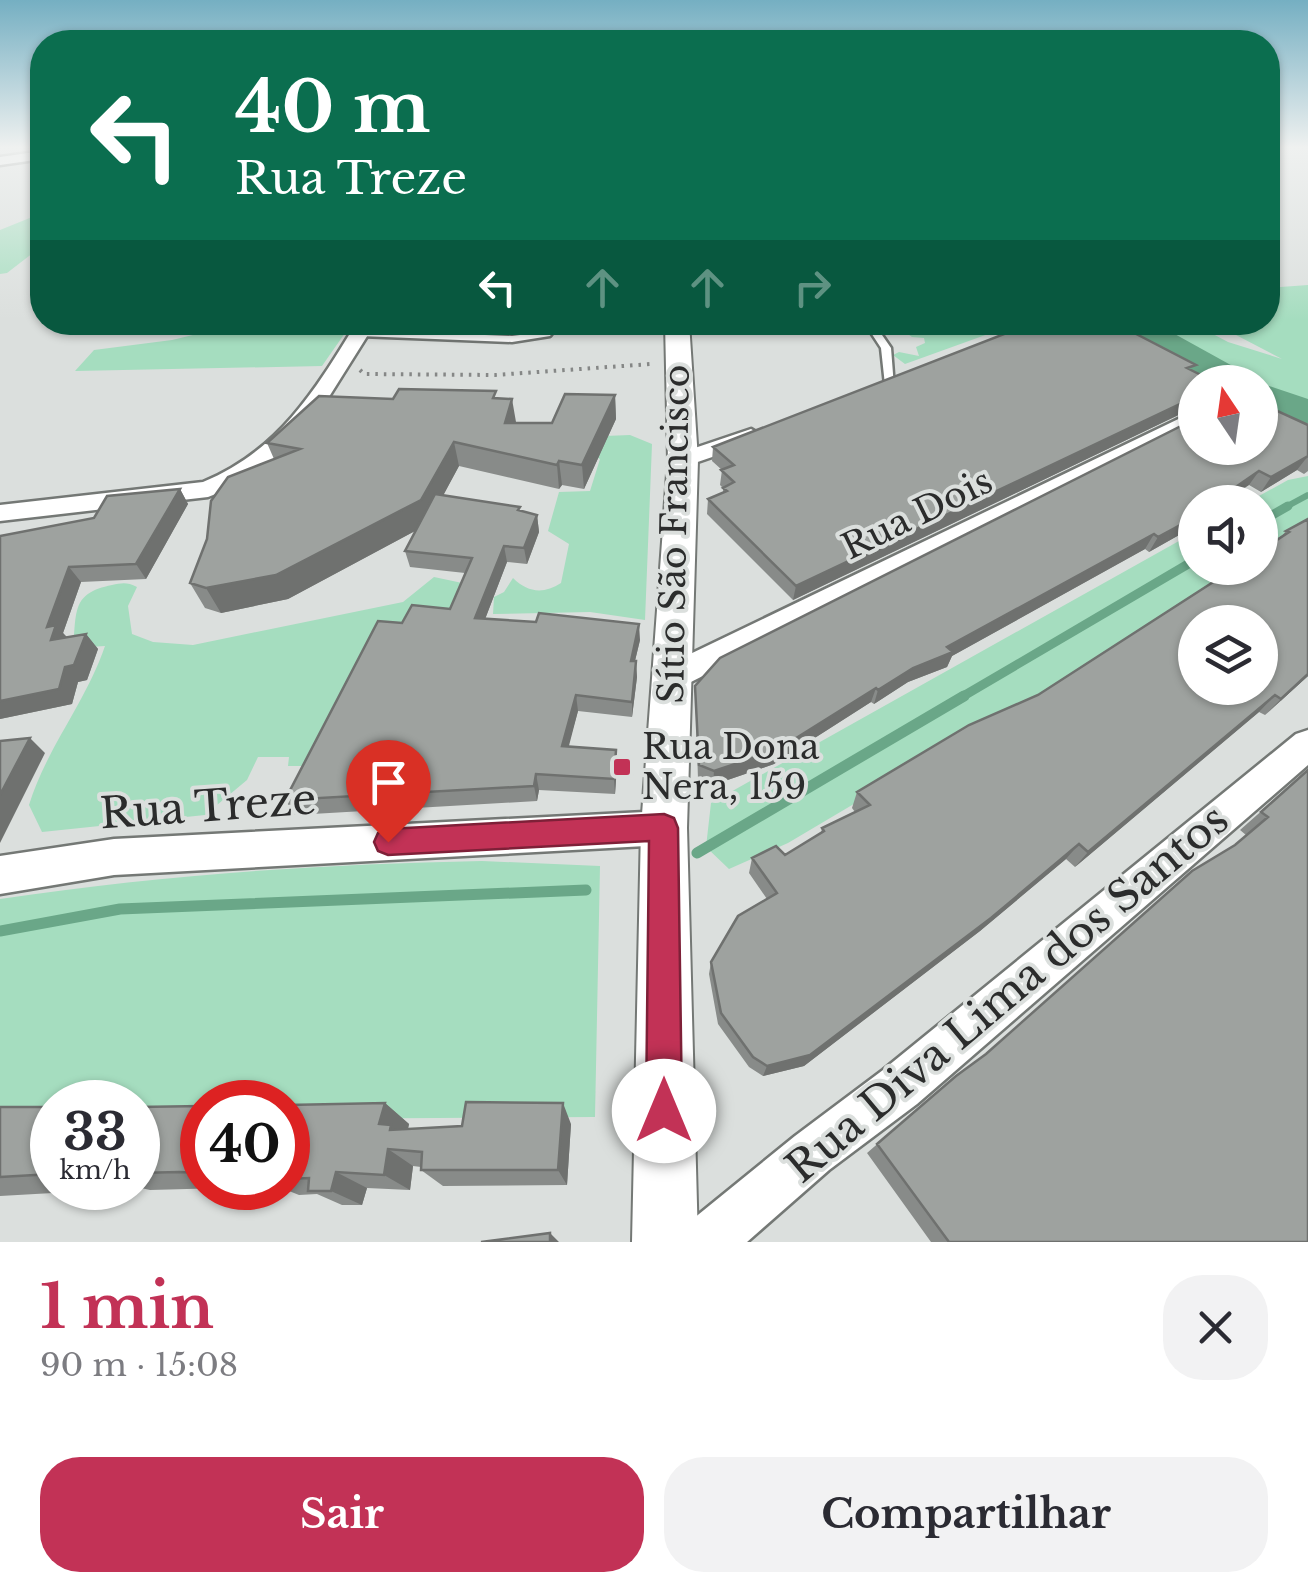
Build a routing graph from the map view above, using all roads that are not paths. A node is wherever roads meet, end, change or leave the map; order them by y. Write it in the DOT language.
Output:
graph roads {
  1 [pos="359,335"];
  2 [pos="458,335"];
  3 [pos="540,335"];
  4 [pos="678,335"];
  5 [pos="877,335"];
  6 [pos="890,384"];
  7 [pos="1178,426"];
  8 [pos="769,429"];
  9 [pos="683,460"];
  10 [pos="0,513"];
  11 [pos="672,677"];
  12 [pos="1308,744"];
  13 [pos="664,828"];
  14 [pos="0,876"];
  15 [pos="665,1242"];
  16 [pos="707,1242"];
  1 -- 10 [label="street"];
  2 -- 3 [label="lane"];
  4 -- 9 [label="street, Sítio São Francisco"];
  5 -- 6 [label="lane"];
  7 -- 11 [label="street, Rua Dois"];
  8 -- 9 [label="street"];
  9 -- 11 [label="street, Sítio São Francisco"];
  11 -- 13 [label="street, Sítio São Francisco"];
  12 -- 16 [label="street, Rua Diva Lima dos Santos"];
  13 -- 14 [label="street, Rua Treze"];
  13 -- 15 [label="street, Sítio São Francisco"];
}
